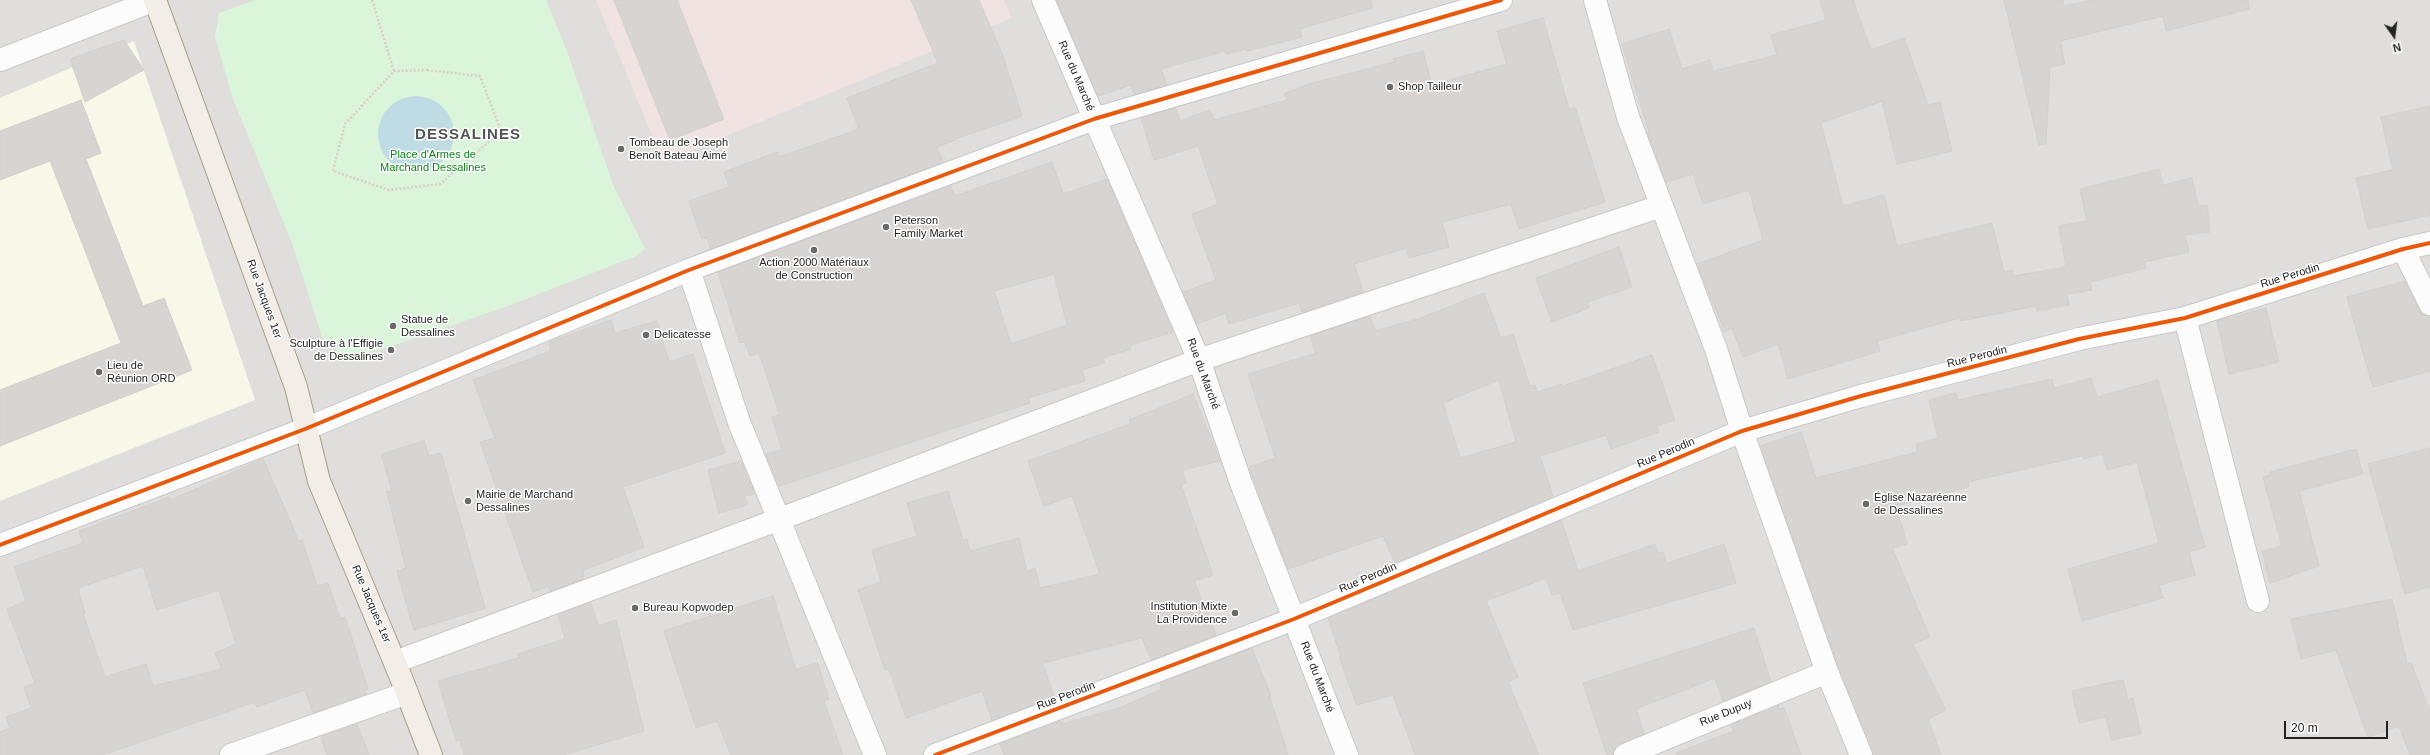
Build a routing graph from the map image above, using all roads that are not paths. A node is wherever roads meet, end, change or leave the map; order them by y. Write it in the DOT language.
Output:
graph roads {
  1 [pos="155,0"];
  2 [pos="1043,0"];
  3 [pos="1502,0"];
  4 [pos="1595,0"];
  5 [pos="0,60"];
  6 [pos="1094,119"];
  7 [pos="1661,206"];
  8 [pos="2430,243"];
  9 [pos="2403,249"];
  10 [pos="689,270"];
  11 [pos="2430,304"];
  12 [pos="2185,318"];
  13 [pos="1199,360"];
  14 [pos="305,429"];
  15 [pos="1742,431"];
  16 [pos="780,520"];
  17 [pos="0,545"];
  18 [pos="2258,601"];
  19 [pos="1294,619"];
  20 [pos="395,662"];
  21 [pos="1828,672"];
  22 [pos="407,693"];
  23 [pos="231,755"];
  24 [pos="431,755"];
  25 [pos="875,755"];
  26 [pos="935,755"];
  27 [pos="1347,755"];
  28 [pos="1625,755"];
  29 [pos="1861,755"];
  1 -- 5 [label="street"];
  1 -- 14 [label="main road, Rue Jacques 1er"];
  2 -- 6 [label="street, Rue du Marché"];
  3 -- 6 [label="street"];
  4 -- 7 [label="street"];
  6 -- 10 [label="street"];
  6 -- 13 [label="street, Rue du Marché"];
  7 -- 13 [label="street"];
  7 -- 15 [label="street"];
  8 -- 9 [label="street, Rue Perodin"];
  9 -- 11 [label="street"];
  9 -- 12 [label="street, Rue Perodin"];
  10 -- 14 [label="street"];
  10 -- 16 [label="street"];
  12 -- 15 [label="street, Rue Perodin"];
  12 -- 18 [label="street"];
  13 -- 16 [label="street"];
  13 -- 19 [label="street, Rue du Marché"];
  14 -- 17 [label="street"];
  14 -- 20 [label="main road, Rue Jacques 1er"];
  15 -- 19 [label="street, Rue Perodin"];
  15 -- 21 [label="street"];
  16 -- 20 [label="street"];
  16 -- 25 [label="street"];
  19 -- 26 [label="street, Rue Perodin"];
  19 -- 27 [label="street, Rue du Marché"];
  20 -- 22 [label="main road, Rue Jacques 1er"];
  21 -- 28 [label="street, Rue Dupuy"];
  21 -- 29 [label="street"];
  22 -- 23 [label="street"];
  22 -- 24 [label="main road, Rue Jacques 1er"];
}
